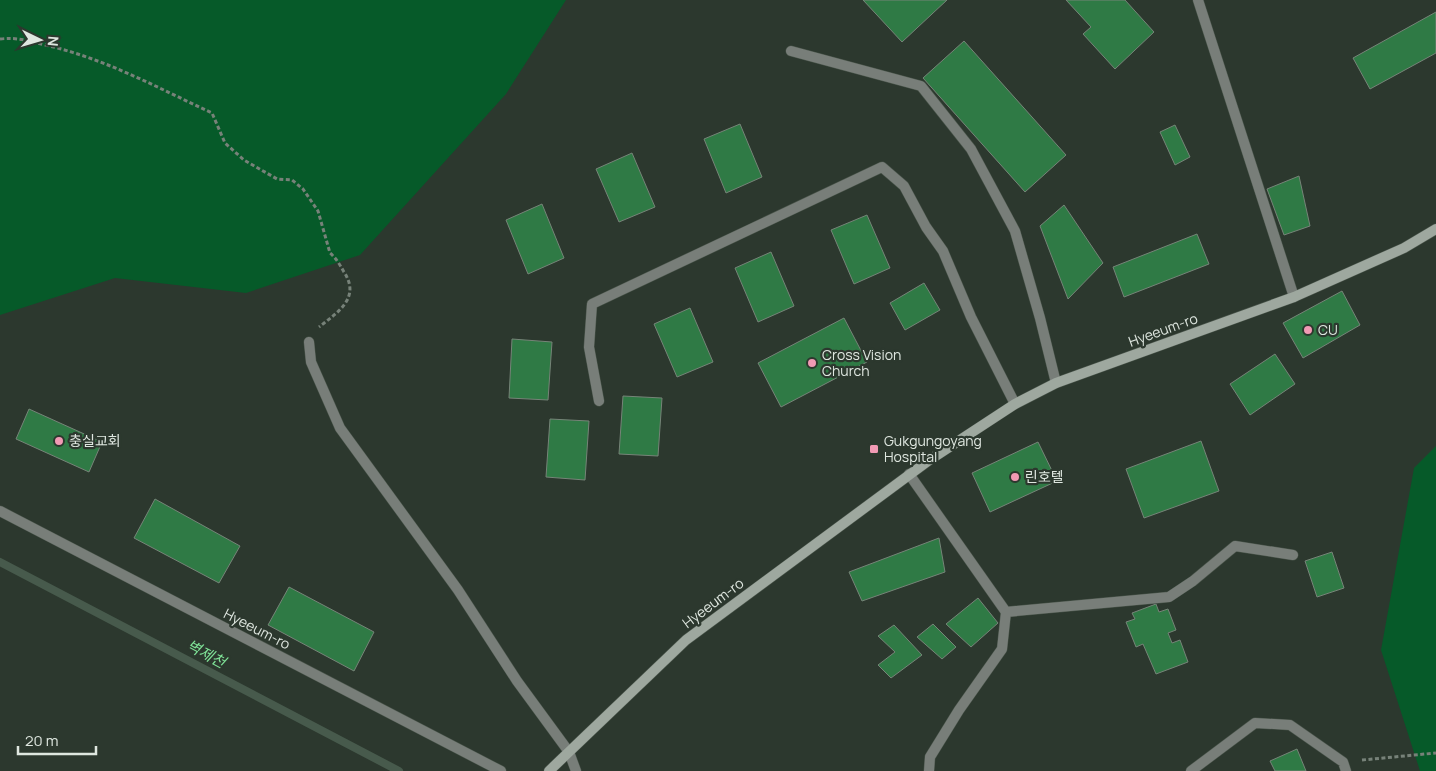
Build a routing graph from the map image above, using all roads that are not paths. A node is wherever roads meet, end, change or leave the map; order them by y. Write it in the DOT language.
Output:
graph roads {
  1 [pos="1198,0"];
  2 [pos="791,51"];
  3 [pos="1436,229"];
  4 [pos="1294,297"];
  5 [pos="309,342"];
  6 [pos="1056,383"];
  7 [pos="599,401"];
  8 [pos="1016,404"];
  9 [pos="909,474"];
  10 [pos="0,511"];
  11 [pos="1293,555"];
  12 [pos="1006,612"];
  13 [pos="569,752"];
  14 [pos="1344,766"];
  15 [pos="502,771"];
  16 [pos="549,771"];
  17 [pos="576,771"];
  18 [pos="929,771"];
  19 [pos="1191,771"];
  1 -- 4 [label="street"];
  2 -- 6 [label="street"];
  3 -- 4 [label="main road, Hyeeum-ro"];
  4 -- 6 [label="main road, Hyeeum-ro"];
  5 -- 13 [label="street"];
  6 -- 8 [label="main road, Hyeeum-ro"];
  7 -- 8 [label="street"];
  8 -- 9 [label="main road, Hyeeum-ro"];
  9 -- 12 [label="street"];
  9 -- 13 [label="main road, Hyeeum-ro"];
  10 -- 15 [label="street, Hyeeum-ro"];
  11 -- 12 [label="street"];
  12 -- 18 [label="street"];
  13 -- 16 [label="main road, Hyeeum-ro"];
  13 -- 17 [label="street"];
  14 -- 19 [label="street"];
}
